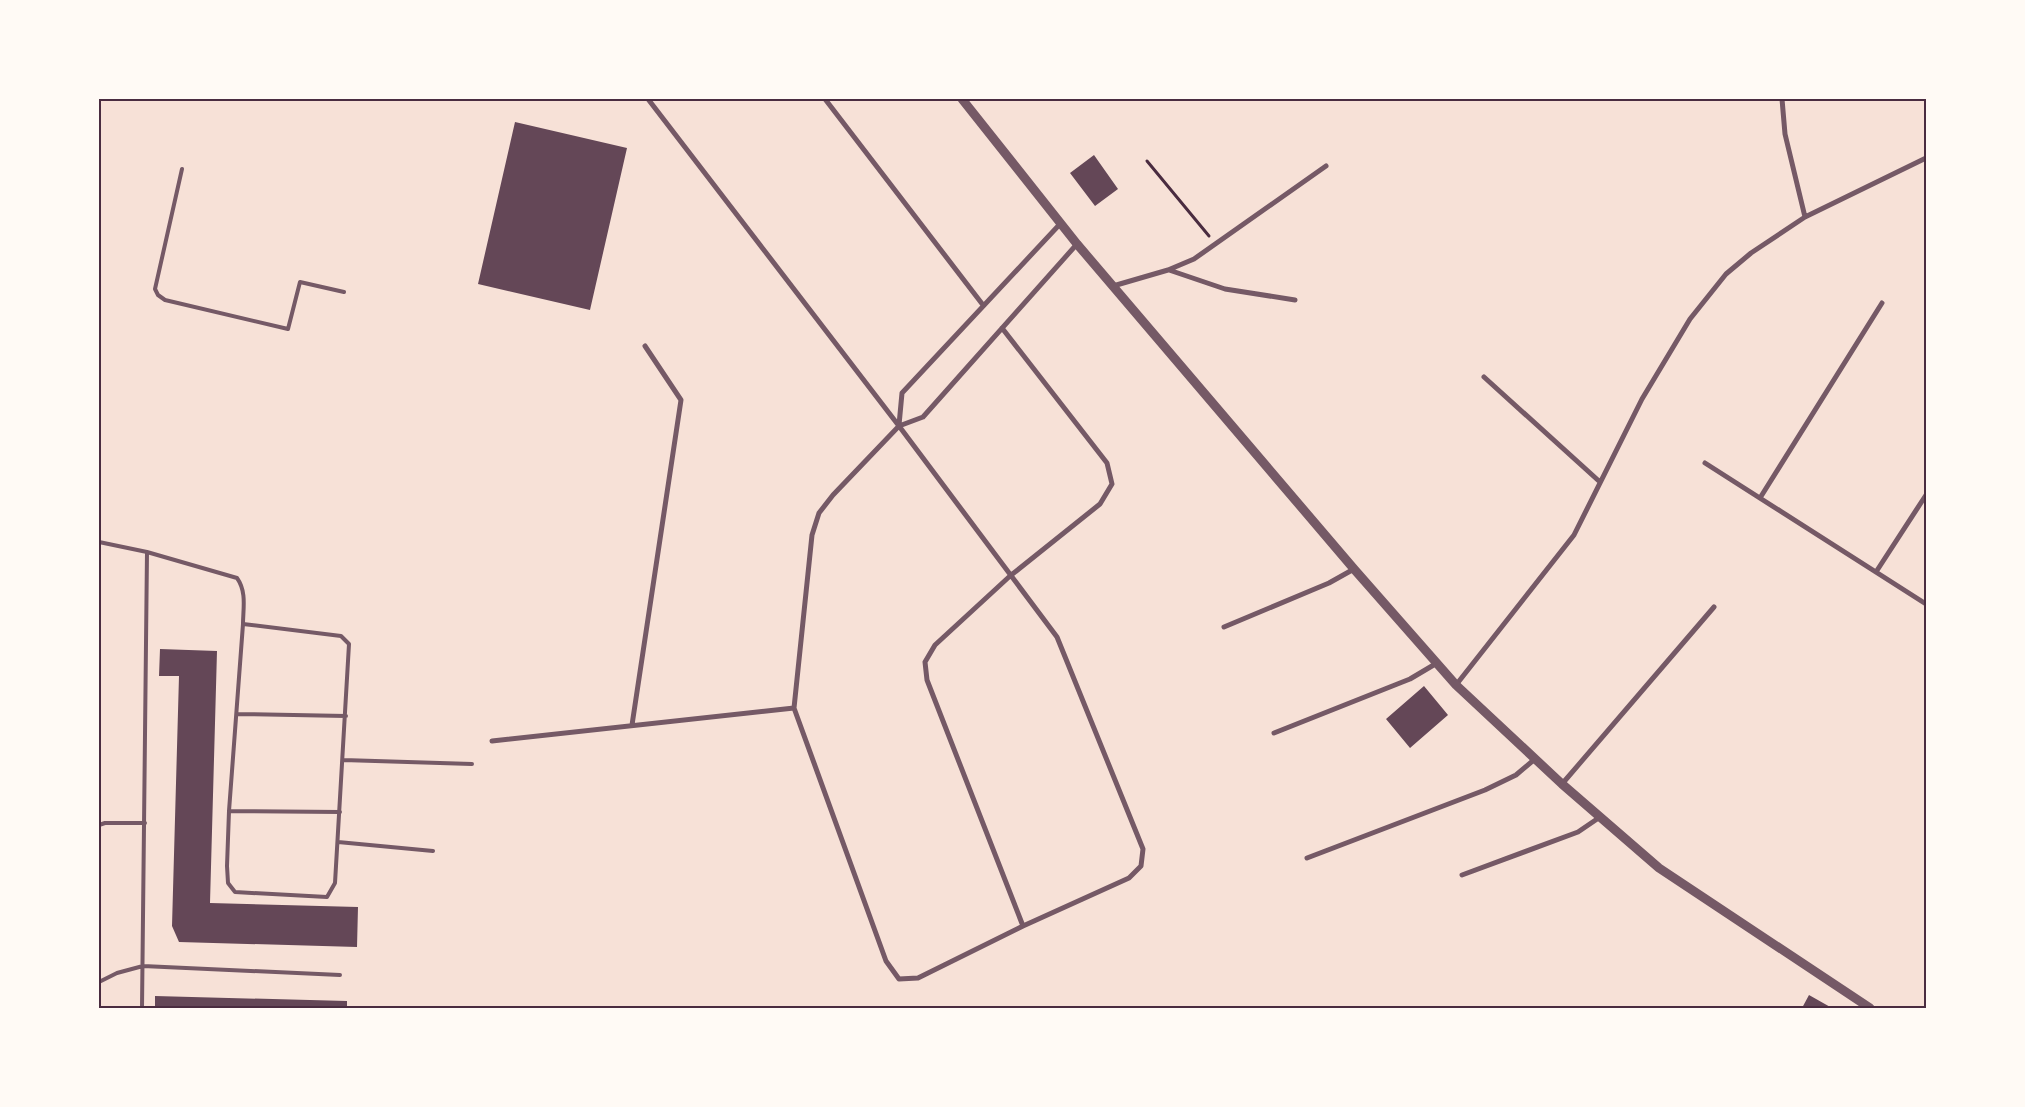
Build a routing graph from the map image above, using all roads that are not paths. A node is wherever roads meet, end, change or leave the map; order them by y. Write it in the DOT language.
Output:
graph roads {
  1 [pos="648,99"];
  2 [pos="825,99"];
  3 [pos="962,99"];
  4 [pos="975,99"];
  5 [pos="1782,99"];
  6 [pos="968,107"];
  7 [pos="1926,158"];
  8 [pos="1326,166"];
  9 [pos="182,169"];
  10 [pos="1805,217"];
  11 [pos="1060,224"];
  12 [pos="1077,244"];
  13 [pos="1168,270"];
  14 [pos="1113,286"];
  15 [pos="344,292"];
  16 [pos="1295,300"];
  17 [pos="1882,302"];
  18 [pos="982,305"];
  19 [pos="1002,328"];
  20 [pos="645,346"];
  21 [pos="1484,377"];
  22 [pos="899,426"];
  23 [pos="1706,462"];
  24 [pos="1600,482"];
  25 [pos="1926,495"];
  26 [pos="1760,498"];
  27 [pos="99,542"];
  28 [pos="147,552"];
  29 [pos="1354,569"];
  30 [pos="1876,572"];
  31 [pos="1010,576"];
  32 [pos="1926,604"];
  33 [pos="1714,608"];
  34 [pos="243,624"];
  35 [pos="1224,627"];
  36 [pos="1437,663"];
  37 [pos="1456,685"];
  38 [pos="794,708"];
  39 [pos="237,714"];
  40 [pos="346,716"];
  41 [pos="632,725"];
  42 [pos="1274,733"];
  43 [pos="492,741"];
  44 [pos="1535,759"];
  45 [pos="343,760"];
  46 [pos="472,764"];
  47 [pos="1562,784"];
  48 [pos="229,811"];
  49 [pos="340,812"];
  50 [pos="1600,817"];
  51 [pos="145,823"];
  52 [pos="99,826"];
  53 [pos="338,842"];
  54 [pos="433,851"];
  55 [pos="1307,858"];
  56 [pos="1462,875"];
  57 [pos="1023,926"];
  58 [pos="143,966"];
  59 [pos="340,975"];
  60 [pos="99,982"];
  61 [pos="142,1008"];
  62 [pos="1870,1008"];
  1 -- 22 [label="street"];
  2 -- 18 [label="street"];
  3 -- 6 [label="street"];
  4 -- 6 [label="street"];
  5 -- 10 [label="street"];
  6 -- 11 [label="street"];
  7 -- 10 [label="street"];
  8 -- 13 [label="street"];
  9 -- 15 [label="lane"];
  10 -- 24 [label="street"];
  11 -- 12 [label="street"];
  11 -- 18 [label="street"];
  12 -- 14 [label="street"];
  12 -- 19 [label="street"];
  13 -- 14 [label="street"];
  13 -- 16 [label="street"];
  14 -- 29 [label="street"];
  17 -- 26 [label="street"];
  18 -- 22 [label="street"];
  19 -- 22 [label="street"];
  19 -- 31 [label="street"];
  20 -- 41 [label="street"];
  21 -- 24 [label="street"];
  22 -- 31 [label="street"];
  22 -- 38 [label="street"];
  23 -- 26 [label="street"];
  24 -- 37 [label="street"];
  25 -- 30 [label="street"];
  26 -- 30 [label="street"];
  27 -- 28 [label="lane"];
  28 -- 34 [label="lane"];
  28 -- 51 [label="lane"];
  29 -- 35 [label="street"];
  29 -- 36 [label="street"];
  30 -- 32 [label="street"];
  31 -- 57 [label="street"];
  31 -- 57 [label="street"];
  33 -- 47 [label="street"];
  34 -- 39 [label="lane"];
  34 -- 40 [label="lane"];
  36 -- 37 [label="street"];
  36 -- 42 [label="street"];
  37 -- 44 [label="street"];
  38 -- 41 [label="street"];
  38 -- 57 [label="street"];
  39 -- 40 [label="lane"];
  39 -- 48 [label="lane"];
  40 -- 45 [label="lane"];
  41 -- 43 [label="street"];
  44 -- 47 [label="street"];
  44 -- 55 [label="street"];
  45 -- 46 [label="lane"];
  45 -- 49 [label="lane"];
  47 -- 50 [label="street"];
  48 -- 49 [label="lane"];
  48 -- 53 [label="lane"];
  49 -- 53 [label="lane"];
  50 -- 56 [label="street"];
  50 -- 62 [label="street"];
  51 -- 52 [label="lane"];
  51 -- 58 [label="lane"];
  53 -- 54 [label="lane"];
  58 -- 59 [label="lane"];
  58 -- 60 [label="lane"];
  58 -- 61 [label="lane"];
}
